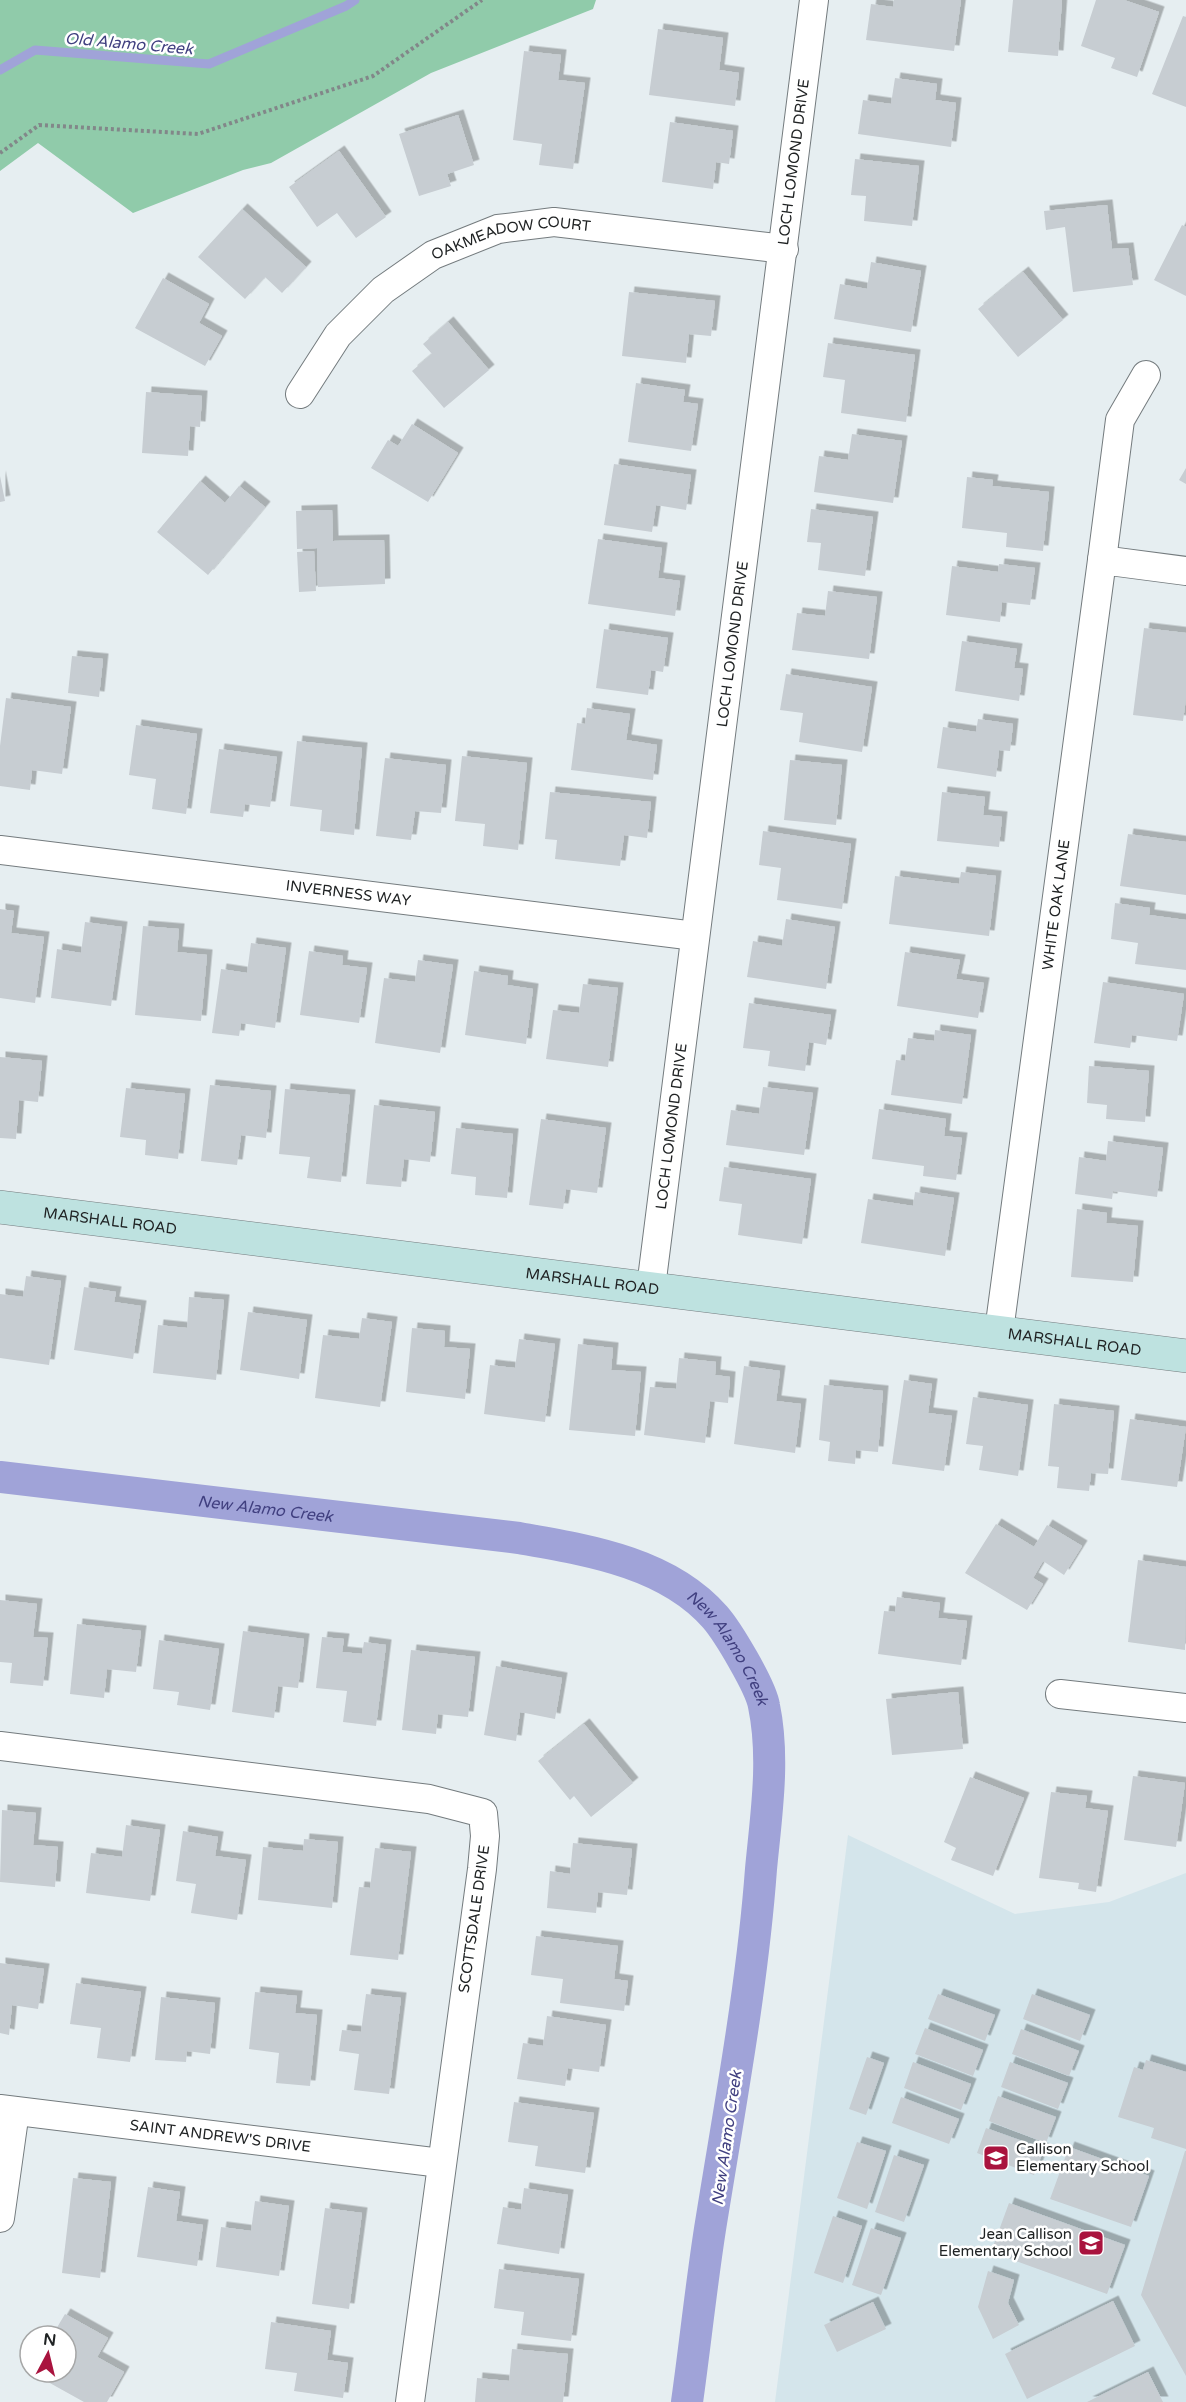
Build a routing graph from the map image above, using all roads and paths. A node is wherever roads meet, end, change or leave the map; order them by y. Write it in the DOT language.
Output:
graph roads {
  1 [pos="482,0"];
  2 [pos="814,0"];
  3 [pos="0,153"];
  4 [pos="784,249"];
  5 [pos="1146,375"];
  6 [pos="300,394"];
  7 [pos="1102,560"];
  8 [pos="1186,571"];
  9 [pos="0,850"];
  10 [pos="695,936"];
  11 [pos="0,1207"];
  12 [pos="651,1287"];
  13 [pos="999,1332"];
  14 [pos="1186,1356"];
  15 [pos="1060,1694"];
  16 [pos="1186,1708"];
  17 [pos="0,1746"];
  18 [pos="7,2110"];
  19 [pos="441,2163"];
  20 [pos="0,2218"];
  21 [pos="410,2402"];
  1 -- 3 [label="path"];
  2 -- 4 [label="street, LOCH LOMOND DRIVE"];
  4 -- 6 [label="street, OAKMEADOW COURT"];
  4 -- 10 [label="street, LOCH LOMOND DRIVE"];
  5 -- 7 [label="street, WHITE OAK LANE"];
  7 -- 8 [label="street"];
  7 -- 13 [label="street, WHITE OAK LANE"];
  9 -- 10 [label="street, INVERNESS WAY"];
  10 -- 12 [label="street, LOCH LOMOND DRIVE"];
  11 -- 12 [label="street, MARSHALL ROAD"];
  12 -- 13 [label="street, MARSHALL ROAD"];
  13 -- 14 [label="street, MARSHALL ROAD"];
  15 -- 16 [label="street"];
  17 -- 19 [label="street, SCOTTSDALE DRIVE"];
  18 -- 19 [label="street, SAINT ANDREW'S DRIVE"];
  18 -- 20 [label="street"];
  19 -- 21 [label="street, SCOTTSDALE DRIVE"];
}
